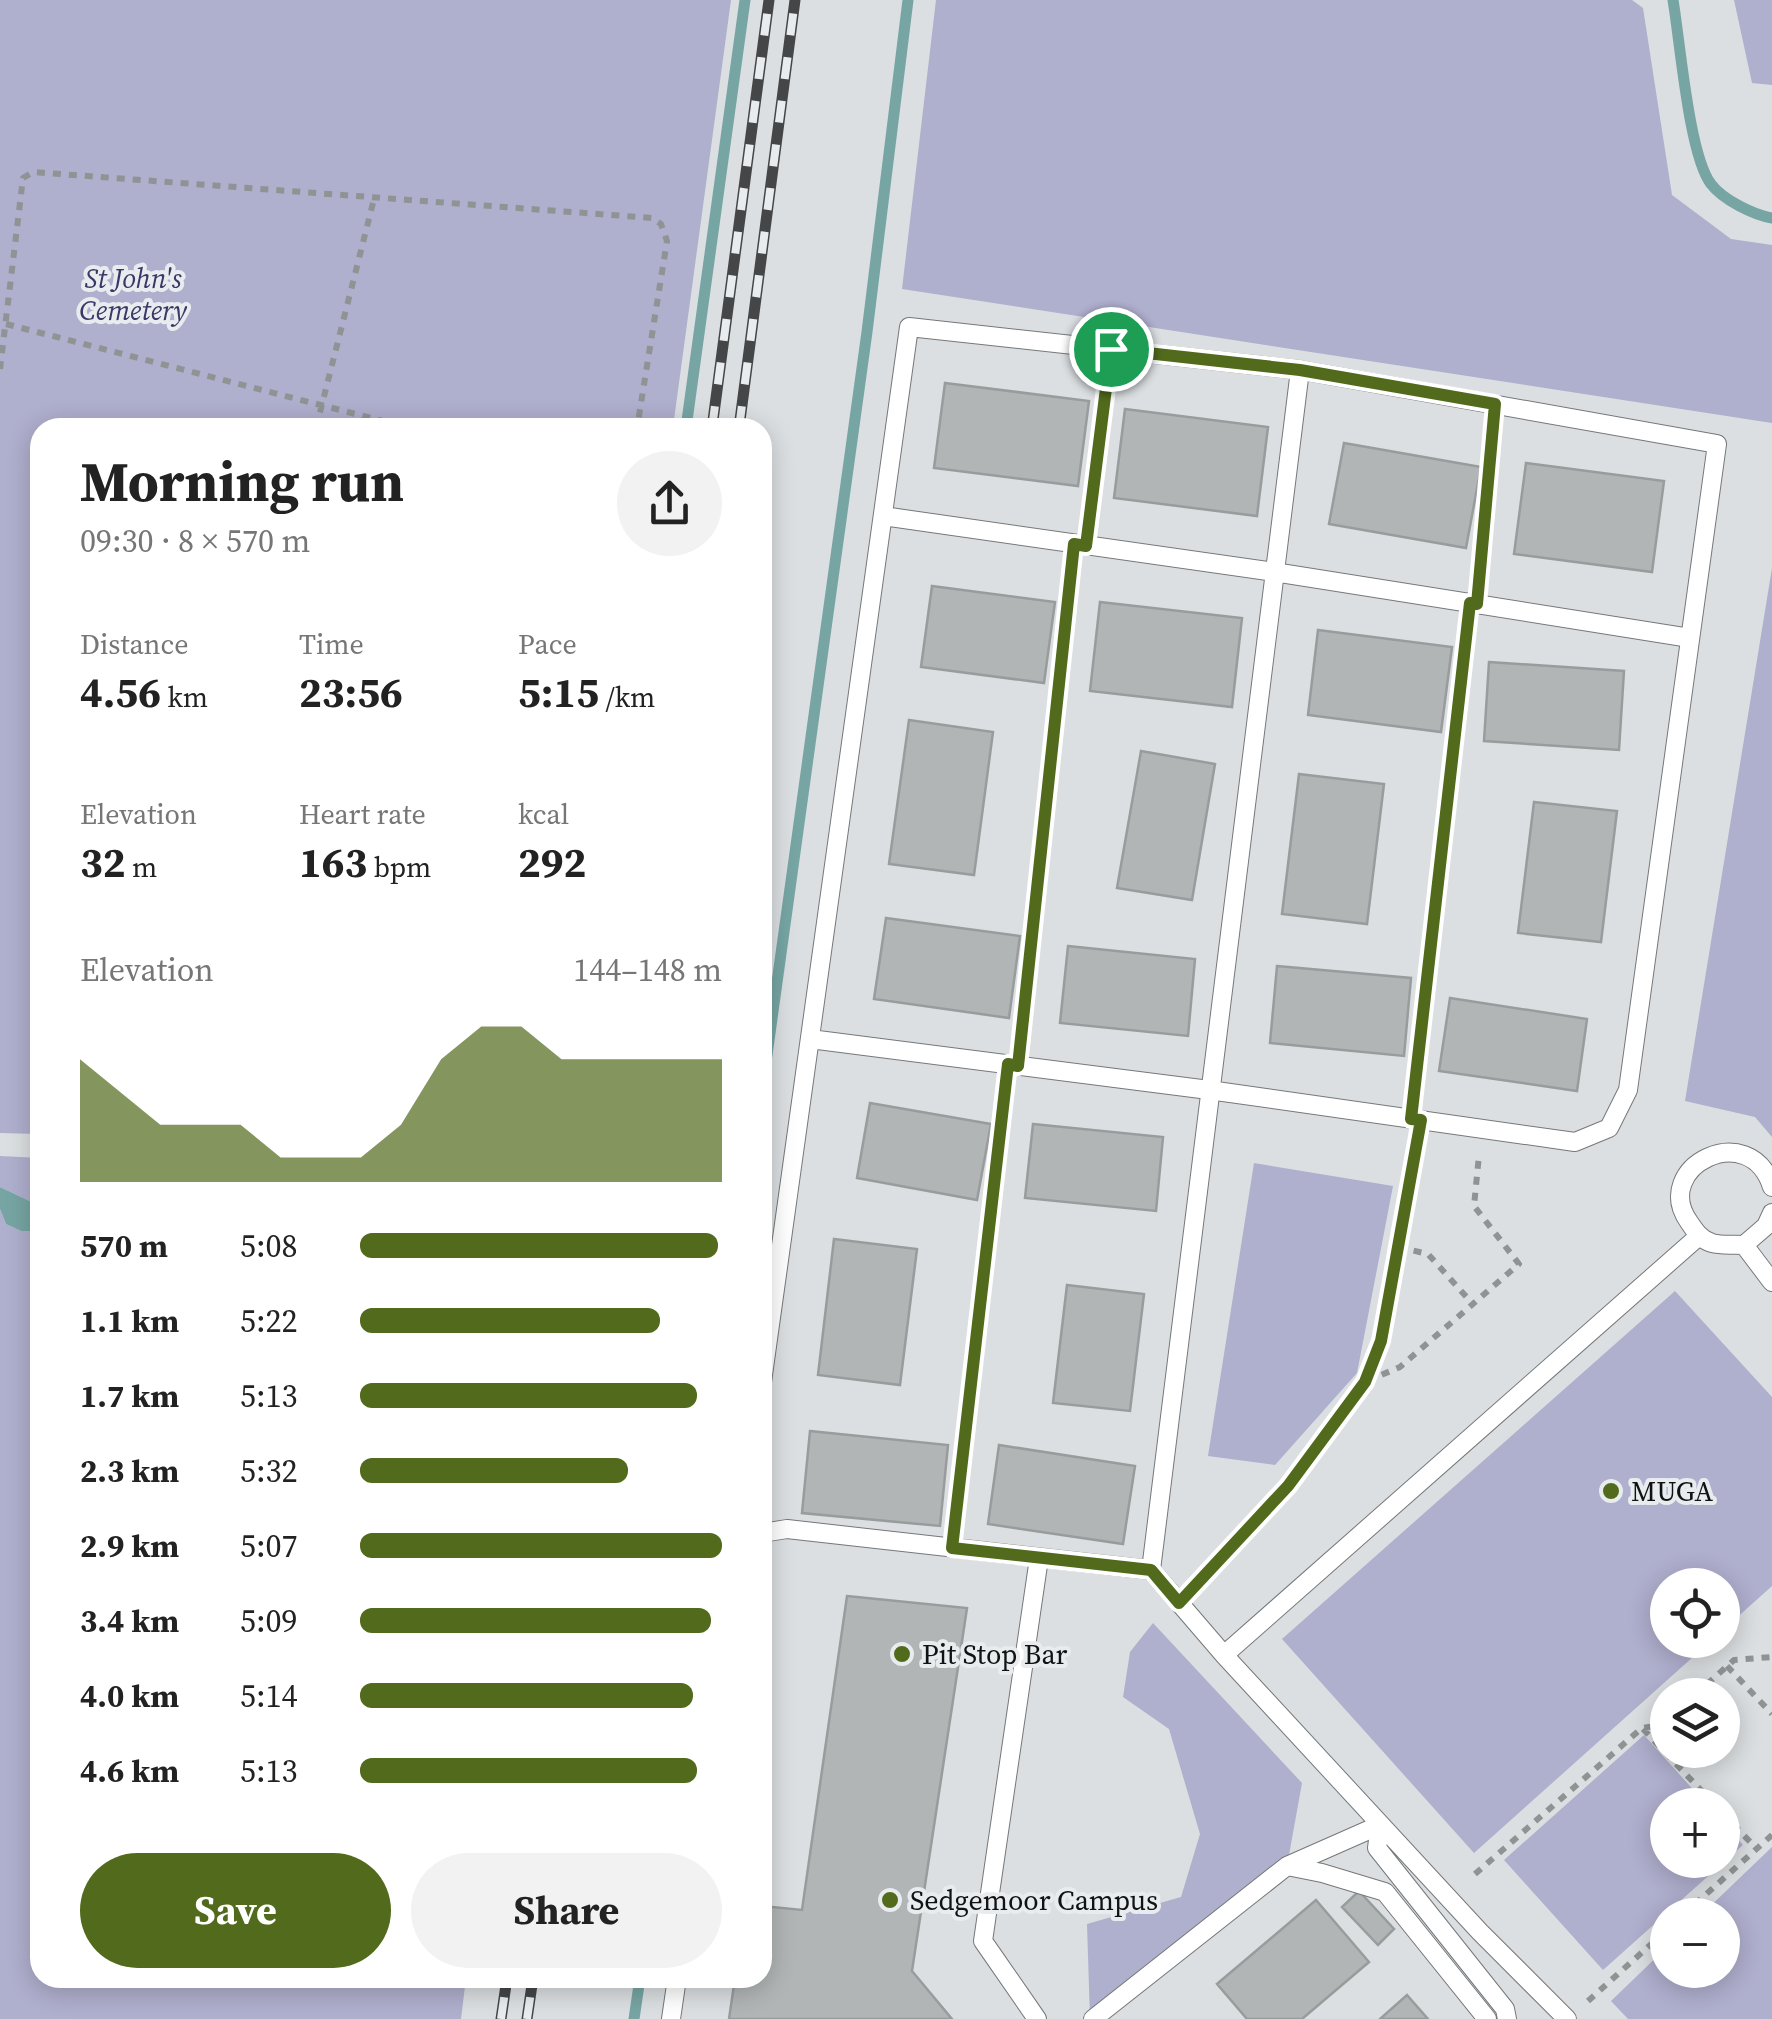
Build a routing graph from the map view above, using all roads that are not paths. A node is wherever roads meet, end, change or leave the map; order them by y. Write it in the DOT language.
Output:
graph roads {
  1 [pos="1300,370"];
  2 [pos="882,516"];
  3 [pos="1274,572"];
  4 [pos="1690,638"];
  5 [pos="810,1039"];
  6 [pos="1208,1090"];
  7 [pos="1772,1186"];
  8 [pos="1772,1213"];
  9 [pos="1699,1236"];
  10 [pos="1744,1245"];
  11 [pos="1772,1282"];
  12 [pos="772,1311"];
  13 [pos="772,1531"];
  14 [pos="1039,1558"];
  15 [pos="1151,1570"];
  16 [pos="1224,1655"];
  17 [pos="1380,1825"];
  18 [pos="1288,1866"];
  19 [pos="1533,1985"];
  20 [pos="675,1988"];
  21 [pos="670,2019"];
  22 [pos="1038,2019"];
  23 [pos="1093,2019"];
  24 [pos="1487,2019"];
  25 [pos="1506,2019"];
  26 [pos="1546,2019"];
  27 [pos="1568,2019"];
  1 -- 2 [label="lane"];
  1 -- 3 [label="lane"];
  1 -- 4 [label="lane"];
  2 -- 3 [label="lane"];
  2 -- 5 [label="lane"];
  3 -- 4 [label="lane"];
  3 -- 6 [label="lane"];
  4 -- 6 [label="lane"];
  5 -- 6 [label="lane"];
  5 -- 12 [label="lane"];
  6 -- 15 [label="lane"];
  7 -- 9 [label="lane"];
  8 -- 10 [label="lane"];
  9 -- 10 [label="lane"];
  9 -- 16 [label="lane"];
  10 -- 11 [label="lane"];
  13 -- 14 [label="lane"];
  14 -- 15 [label="lane"];
  14 -- 22 [label="lane"];
  15 -- 16 [label="lane"];
  16 -- 17 [label="lane"];
  17 -- 18 [label="lane"];
  17 -- 19 [label="lane"];
  17 -- 25 [label="lane"];
  18 -- 23 [label="lane"];
  18 -- 24 [label="lane"];
  19 -- 26 [label="lane"];
  19 -- 27 [label="lane"];
  20 -- 21 [label="lane"];
}
